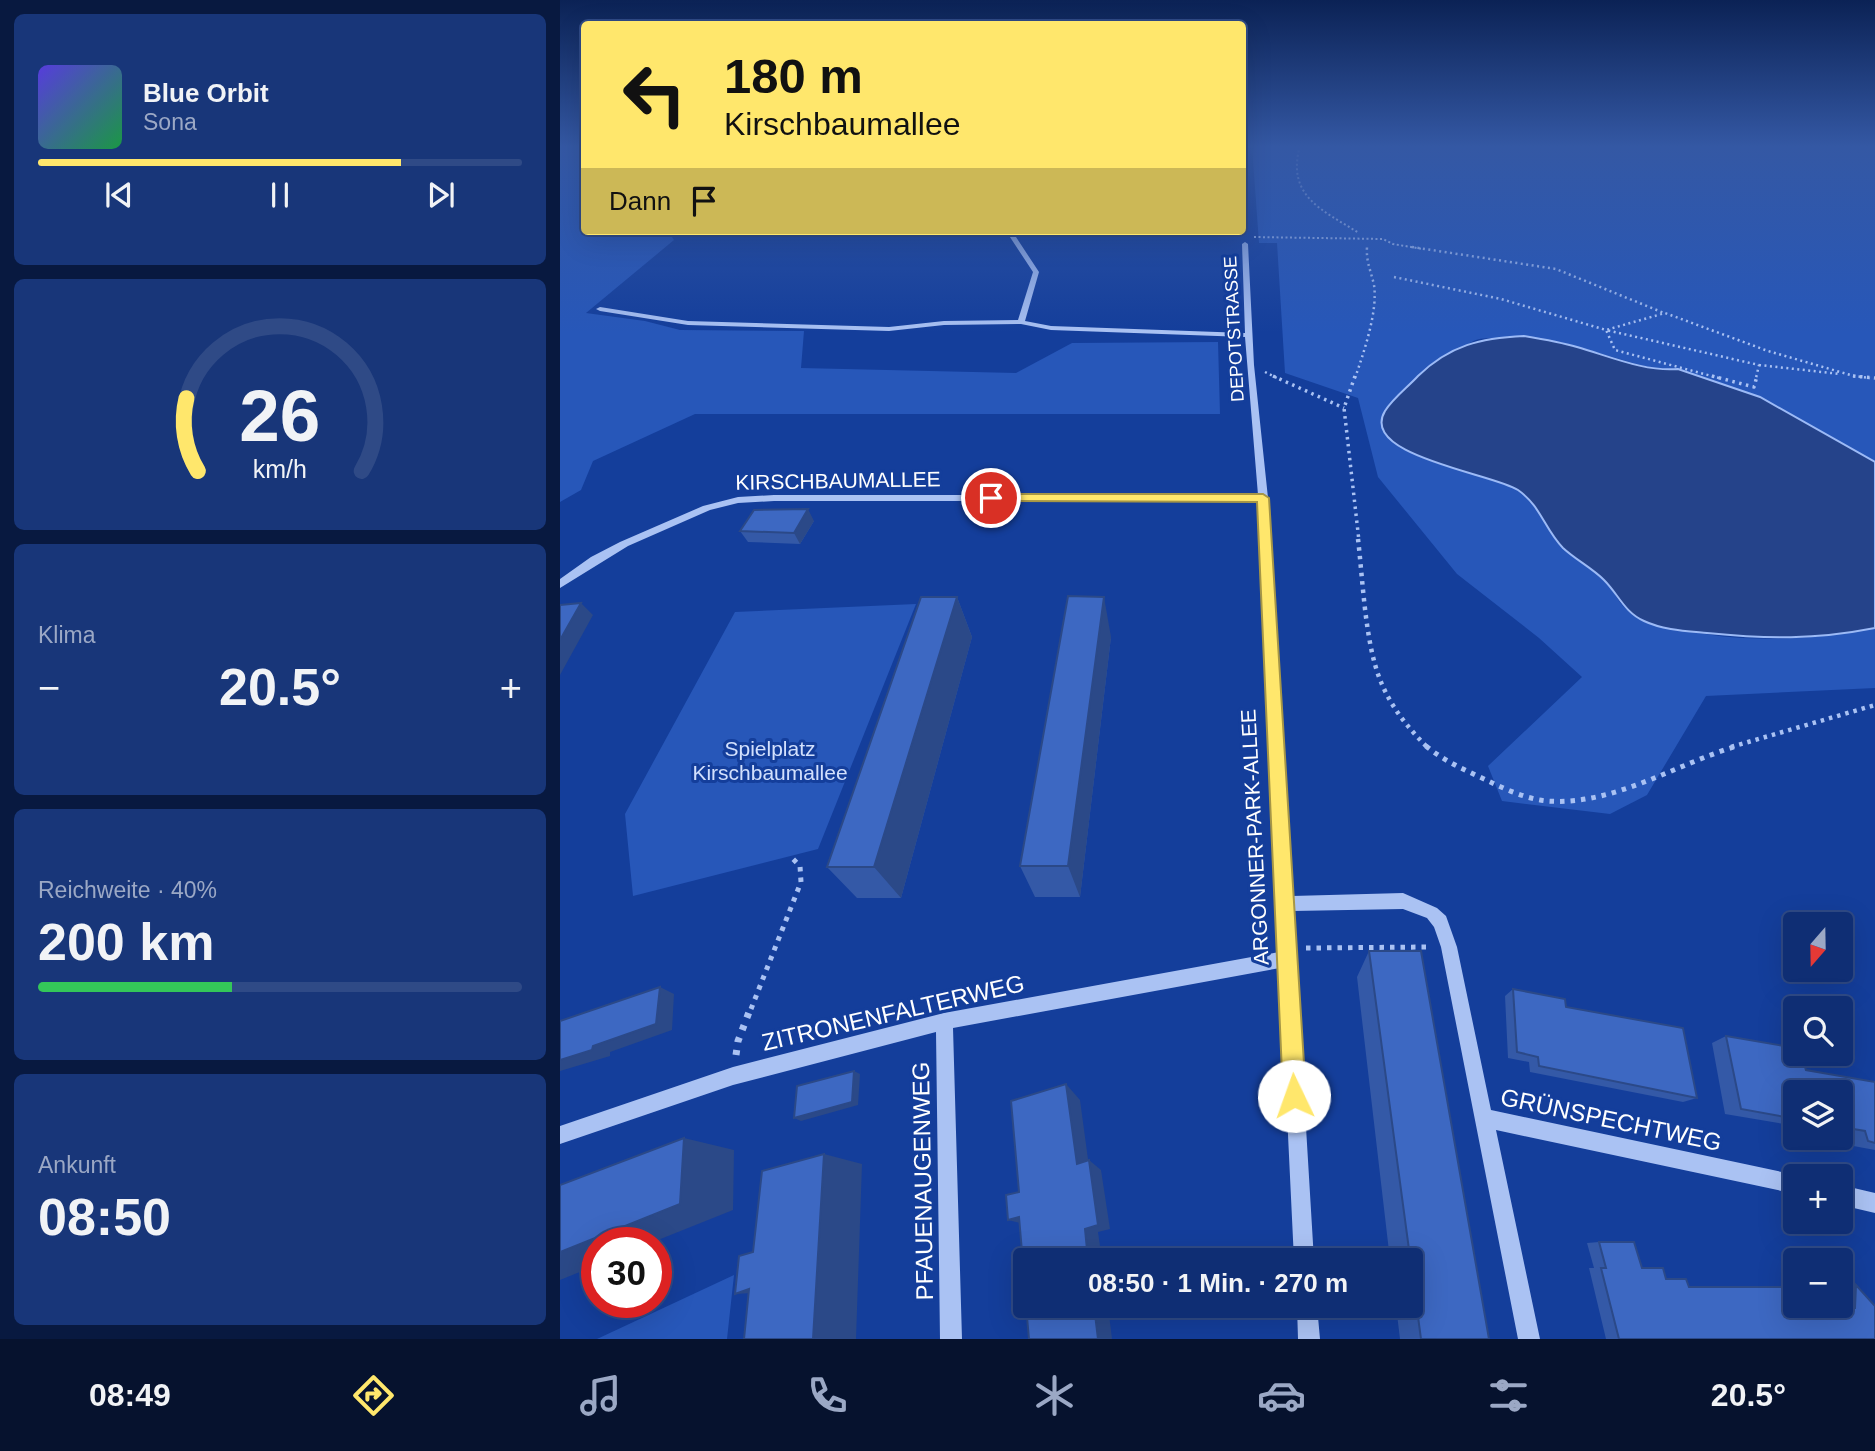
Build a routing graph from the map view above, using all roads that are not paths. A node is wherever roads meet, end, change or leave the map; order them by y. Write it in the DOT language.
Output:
graph roads {
  1 [pos="1012,235"];
  2 [pos="1245,244"];
  3 [pos="600,309"];
  4 [pos="1021,322"];
  5 [pos="1248,335"];
  6 [pos="1255,412"];
  7 [pos="1263,498"];
  8 [pos="560,584"];
  9 [pos="1283,904"];
  10 [pos="1286,954"];
  11 [pos="944,1021"];
  12 [pos="1484,1118"];
  13 [pos="560,1135"];
  14 [pos="1783,1182"];
  15 [pos="1853,1198"];
  16 [pos="1875,1203"];
  17 [pos="1303,1248"];
  18 [pos="1308,1318"];
  19 [pos="951,1339"];
  20 [pos="1309,1339"];
  21 [pos="1529,1339"];
  1 -- 4 [label="street"];
  2 -- 5 [label="street, DEPOTSTRASSE"];
  3 -- 4 [label="street"];
  4 -- 5 [label="street"];
  5 -- 6 [label="street, DEPOTSTRASSE"];
  6 -- 7 [label="street, ARGONNER-PARK-ALLEE"];
  7 -- 8 [label="street, KIRSCHBAUMALLEE"];
  7 -- 9 [label="street, ARGONNER-PARK-ALLEE"];
  9 -- 10 [label="street, ARGONNER-PARK-ALLEE"];
  9 -- 12 [label="street, GRÜNSPECHTWEG"];
  10 -- 11 [label="street, ZITRONENFALTERWEG"];
  10 -- 17 [label="street, ARGONNER-PARK-ALLEE"];
  11 -- 13 [label="street, ZITRONENFALTERWEG"];
  11 -- 19 [label="street, PFAUENAUGENWEG"];
  12 -- 14 [label="street, GRÜNSPECHTWEG"];
  12 -- 21 [label="street"];
  15 -- 16 [label="street"];
  18 -- 20 [label="street"];
}
